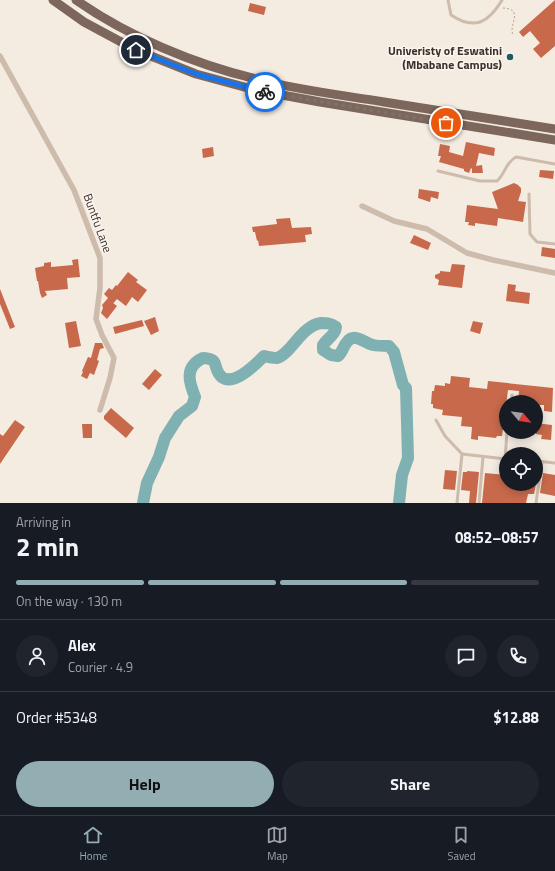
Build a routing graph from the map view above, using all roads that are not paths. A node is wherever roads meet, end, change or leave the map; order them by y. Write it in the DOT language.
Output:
graph roads {
  1 [pos="53,0"];
  2 [pos="76,0"];
  3 [pos="448,0"];
  4 [pos="502,0"];
  5 [pos="0,56"];
  6 [pos="555,129"];
  7 [pos="555,140"];
  8 [pos="555,164"];
  9 [pos="438,171"];
  10 [pos="529,194"];
  11 [pos="362,206"];
  12 [pos="555,244"];
  13 [pos="555,273"];
  14 [pos="100,410"];
  15 [pos="436,420"];
  16 [pos="462,454"];
  17 [pos="483,457"];
  18 [pos="499,458"];
  19 [pos="543,462"];
  20 [pos="555,463"];
  21 [pos="538,491"];
  22 [pos="457,503"];
  23 [pos="479,503"];
  24 [pos="536,503"];
  1 -- 7 [label="main road"];
  2 -- 6 [label="main road"];
  3 -- 4 [label="lane"];
  5 -- 14 [label="street, Buntfu Lane"];
  8 -- 9 [label="lane"];
  10 -- 12 [label="lane"];
  11 -- 13 [label="street"];
  15 -- 16 [label="lane"];
  16 -- 17 [label="lane"];
  16 -- 22 [label="lane"];
  17 -- 18 [label="lane"];
  17 -- 23 [label="lane"];
  19 -- 20 [label="lane"];
  21 -- 24 [label="lane"];
}
